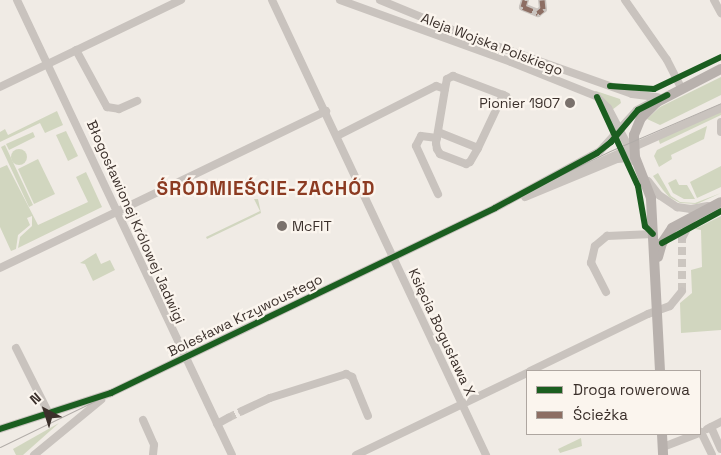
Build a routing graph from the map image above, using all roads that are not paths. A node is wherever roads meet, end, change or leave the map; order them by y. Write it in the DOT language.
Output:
graph roads {
  1 [pos="17,0"];
  2 [pos="182,0"];
  3 [pos="340,0"];
  4 [pos="380,0"];
  5 [pos="525,0"];
  6 [pos="542,0"];
  7 [pos="625,0"];
  8 [pos="714,0"];
  9 [pos="274,1"];
  10 [pos="721,13"];
  11 [pos="76,50"];
  12 [pos="48,64"];
  13 [pos="721,69"];
  14 [pos="0,86"];
  15 [pos="681,88"];
  16 [pos="446,89"];
  17 [pos="667,95"];
  18 [pos="137,101"];
  19 [pos="721,103"];
  20 [pos="721,108"];
  21 [pos="326,112"];
  22 [pos="721,122"];
  23 [pos="620,130"];
  24 [pos="721,132"];
  25 [pos="437,135"];
  26 [pos="337,136"];
  27 [pos="631,145"];
  28 [pos="478,148"];
  29 [pos="638,166"];
  30 [pos="645,178"];
  31 [pos="530,190"];
  32 [pos="438,194"];
  33 [pos="515,201"];
  34 [pos="721,201"];
  35 [pos="495,208"];
  36 [pos="117,212"];
  37 [pos="693,217"];
  38 [pos="653,234"];
  39 [pos="682,238"];
  40 [pos="394,257"];
  41 [pos="0,268"];
  42 [pos="656,270"];
  43 [pos="682,291"];
  44 [pos="606,292"];
  45 [pos="657,310"];
  46 [pos="16,348"];
  47 [pos="185,358"];
  48 [pos="533,370"];
  49 [pos="660,370"];
  50 [pos="526,373"];
  51 [pos="111,393"];
  52 [pos="462,404"];
  53 [pos="242,411"];
  54 [pos="48,412"];
  55 [pos="368,416"];
  56 [pos="228,418"];
  57 [pos="143,420"];
  58 [pos="721,422"];
  59 [pos="217,424"];
  60 [pos="711,427"];
  61 [pos="0,429"];
  62 [pos="701,432"];
  63 [pos="662,435"];
  64 [pos="695,435"];
  65 [pos="700,435"];
  66 [pos="721,449"];
  67 [pos="663,451"];
  68 [pos="34,455"];
  69 [pos="151,455"];
  70 [pos="232,455"];
  71 [pos="356,455"];
  72 [pos="486,455"];
  73 [pos="712,455"];
  1 -- 12 [label="street, Błogosławionej Królowej Jadwigi"];
  2 -- 11 [label="street"];
  3 -- 23 [label="street, Aleja Wojska Polskiego"];
  4 -- 17 [label="street, Aleja Wojska Polskiego"];
  5 -- 6 [label="street"];
  7 -- 15 [label="street"];
  8 -- 10 [label="street"];
  9 -- 21 [label="street, Księcia Bogusława X"];
  11 -- 12 [label="street"];
  11 -- 18 [label="street"];
  12 -- 14 [label="street"];
  12 -- 36 [label="street, Błogosławionej Królowej Jadwigi"];
  13 -- 15 [label="main road"];
  15 -- 17 [label="main road"];
  16 -- 25 [label="street"];
  16 -- 26 [label="street"];
  16 -- 28 [label="street"];
  17 -- 23 [label="street, Bolesława Krzywoustego"];
  17 -- 27 [label="main road"];
  19 -- 27 [label="street"];
  20 -- 27 [label="street"];
  21 -- 26 [label="street, Księcia Bogusława X"];
  21 -- 36 [label="street"];
  22 -- 24 [label="street"];
  23 -- 27 [label="street, Aleja Wojska Polskiego"];
  23 -- 31 [label="street, Bolesława Krzywoustego"];
  25 -- 28 [label="street"];
  25 -- 28 [label="street"];
  25 -- 32 [label="street"];
  26 -- 40 [label="street, Księcia Bogusława X"];
  27 -- 29 [label="main road"];
  27 -- 31 [label="street"];
  27 -- 33 [label="street"];
  29 -- 30 [label="main road"];
  29 -- 33 [label="street, Bolesława Krzywoustego"];
  30 -- 34 [label="street"];
  30 -- 38 [label="main road"];
  31 -- 35 [label="street, Bolesława Krzywoustego"];
  33 -- 35 [label="street, Bolesława Krzywoustego"];
  34 -- 37 [label="main road"];
  35 -- 40 [label="street, Bolesława Krzywoustego"];
  36 -- 41 [label="street"];
  36 -- 47 [label="street, Błogosławionej Królowej Jadwigi"];
  37 -- 39 [label="street"];
  37 -- 42 [label="main road"];
  38 -- 42 [label="main road"];
  38 -- 44 [label="street"];
  40 -- 47 [label="street, Bolesława Krzywoustego"];
  40 -- 52 [label="street, Księcia Bogusława X"];
  42 -- 45 [label="main road"];
  43 -- 45 [label="street"];
  45 -- 48 [label="street"];
  45 -- 49 [label="main road"];
  46 -- 54 [label="street"];
  47 -- 51 [label="street, Bolesława Krzywoustego"];
  47 -- 59 [label="street, Błogosławionej Królowej Jadwigi"];
  50 -- 52 [label="street"];
  51 -- 54 [label="street, Bolesława Krzywoustego"];
  51 -- 68 [label="street, Bolesława Krzywoustego"];
  52 -- 71 [label="street"];
  52 -- 72 [label="street, Księcia Bogusława X"];
  53 -- 55 [label="street"];
  54 -- 61 [label="street, Bolesława Krzywoustego"];
  56 -- 59 [label="street"];
  57 -- 69 [label="street"];
  58 -- 60 [label="street"];
  59 -- 70 [label="street, Błogosławionej Królowej Jadwigi"];
  60 -- 62 [label="street"];
  60 -- 66 [label="street"];
  63 -- 67 [label="main road"];
  64 -- 67 [label="street"];
  65 -- 73 [label="street"];
}
